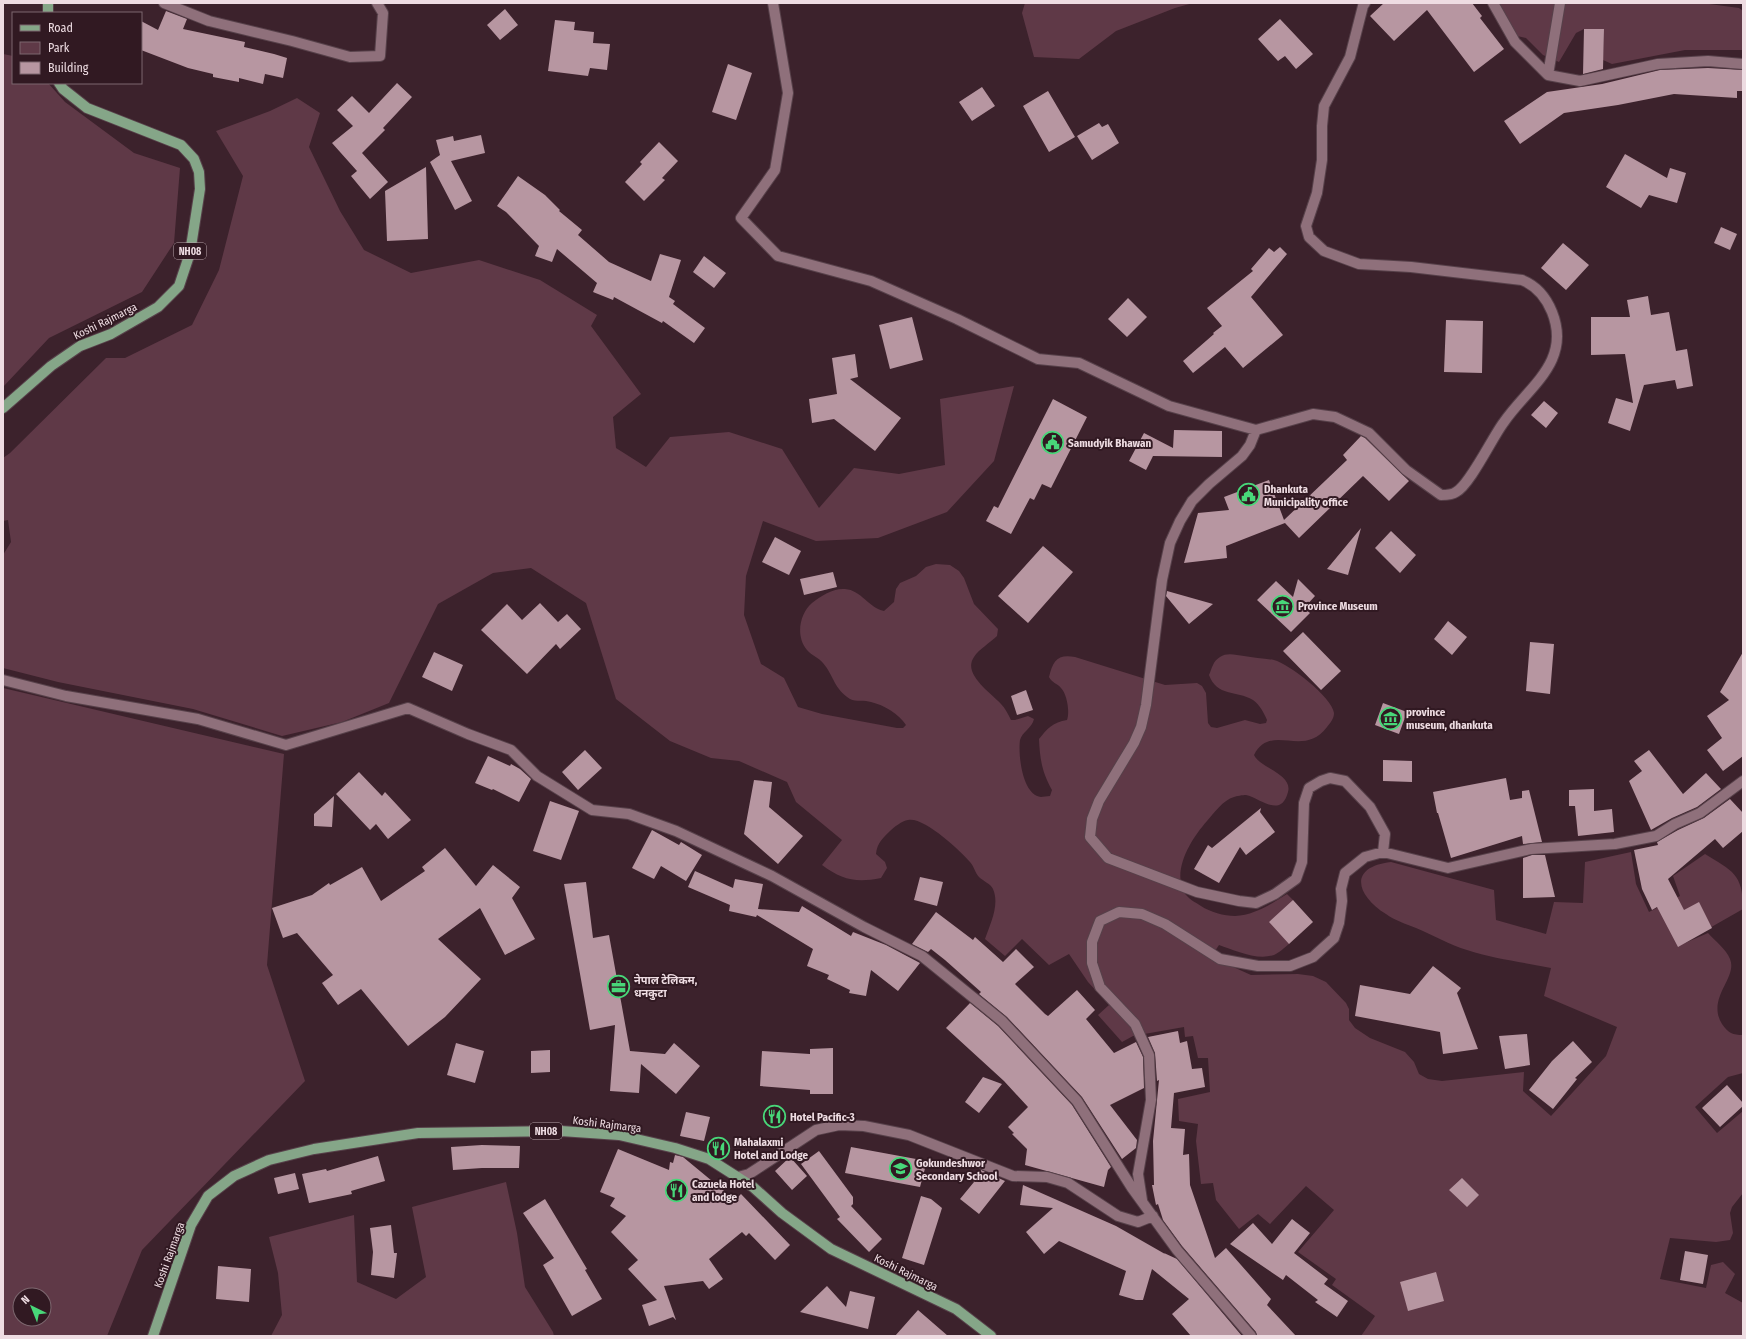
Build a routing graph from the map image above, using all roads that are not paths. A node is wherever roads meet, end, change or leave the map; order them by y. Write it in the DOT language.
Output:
graph roads {
  1 [pos="164,3"];
  2 [pos="377,3"];
  3 [pos="773,3"];
  4 [pos="1365,3"];
  5 [pos="1493,3"];
  6 [pos="1560,3"];
  7 [pos="1743,64"];
  8 [pos="1548,75"];
  9 [pos="60,84"];
  10 [pos="3,408"];
  11 [pos="1256,430"];
  12 [pos="3,680"];
  13 [pos="1743,781"];
  14 [pos="1383,852"];
  15 [pos="738,1177"];
  16 [pos="1143,1203"];
  17 [pos="1153,1216"];
  18 [pos="153,1336"];
  19 [pos="991,1336"];
  20 [pos="1251,1336"];
  1 -- 2 [label="street"];
  3 -- 11 [label="street"];
  4 -- 11 [label="street"];
  5 -- 8 [label="street"];
  6 -- 8 [label="street"];
  7 -- 8 [label="street"];
  9 -- 10 [label="main road, Koshi Rajmarga / NH08"];
  11 -- 14 [label="street"];
  12 -- 16 [label="street"];
  13 -- 14 [label="street"];
  14 -- 16 [label="street"];
  15 -- 17 [label="street"];
  15 -- 18 [label="main road, Koshi Rajmarga / NH08"];
  15 -- 19 [label="main road, Koshi Rajmarga / NH08"];
  16 -- 17 [label="street"];
  17 -- 20 [label="street"];
}
